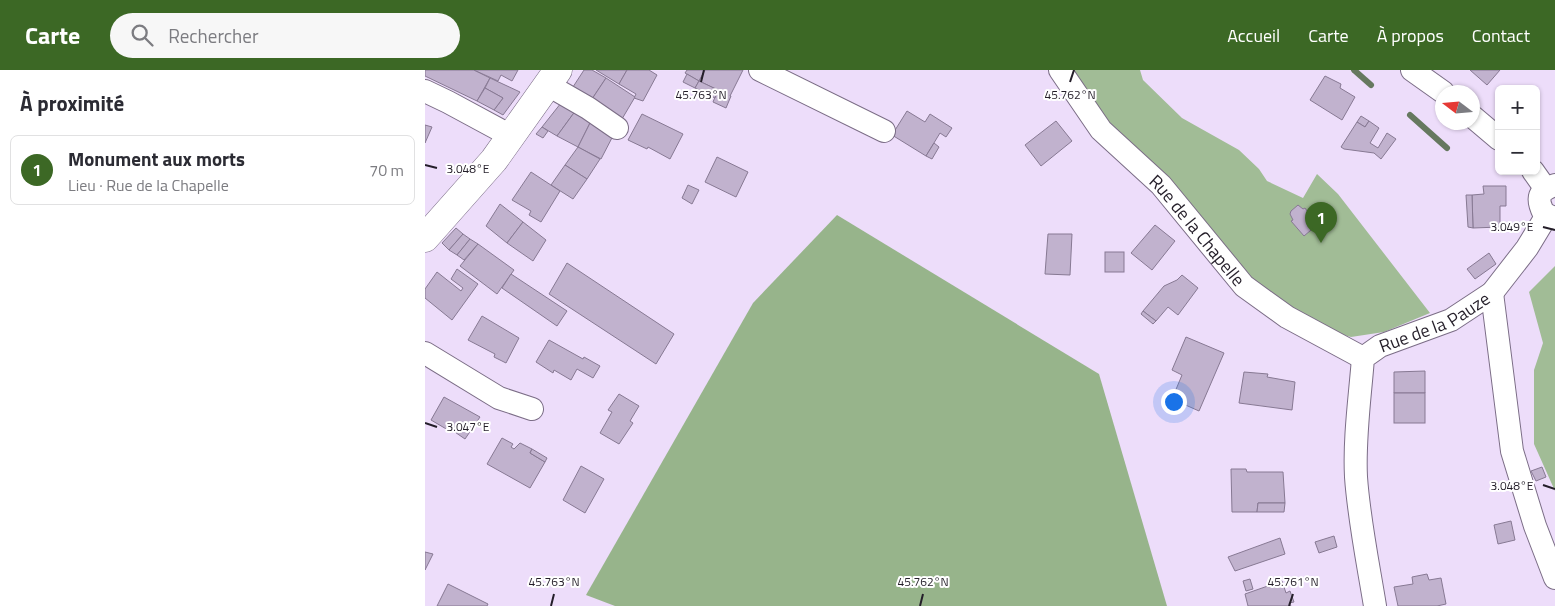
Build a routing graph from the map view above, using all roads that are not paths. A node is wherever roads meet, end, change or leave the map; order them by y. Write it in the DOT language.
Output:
graph roads {
  1 [pos="759,70"];
  2 [pos="1060,70"];
  3 [pos="1412,70"];
  4 [pos="553,78"];
  5 [pos="1435,86"];
  6 [pos="425,92"];
  7 [pos="1480,123"];
  8 [pos="617,128"];
  9 [pos="884,131"];
  10 [pos="511,136"];
  11 [pos="1495,136"];
  12 [pos="1544,181"];
  13 [pos="1551,217"];
  14 [pos="425,238"];
  15 [pos="1491,293"];
  16 [pos="425,354"];
  17 [pos="1363,358"];
  18 [pos="532,408"];
  19 [pos="1555,578"];
  20 [pos="1375,606"];
  1 -- 9 [label="street"];
  2 -- 17 [label="street, Rue de la Chapelle"];
  3 -- 5 [label="street"];
  4 -- 8 [label="street"];
  4 -- 10 [label="main road"];
  6 -- 10 [label="street"];
  7 -- 11 [label="street"];
  10 -- 14 [label="main road"];
  12 -- 13 [label="street"];
  13 -- 15 [label="street"];
  15 -- 17 [label="street, Rue de la Pauze"];
  15 -- 19 [label="street, Rue de la Pauze"];
  16 -- 18 [label="street"];
  17 -- 20 [label="street, Rue de la Pauze"];
}
